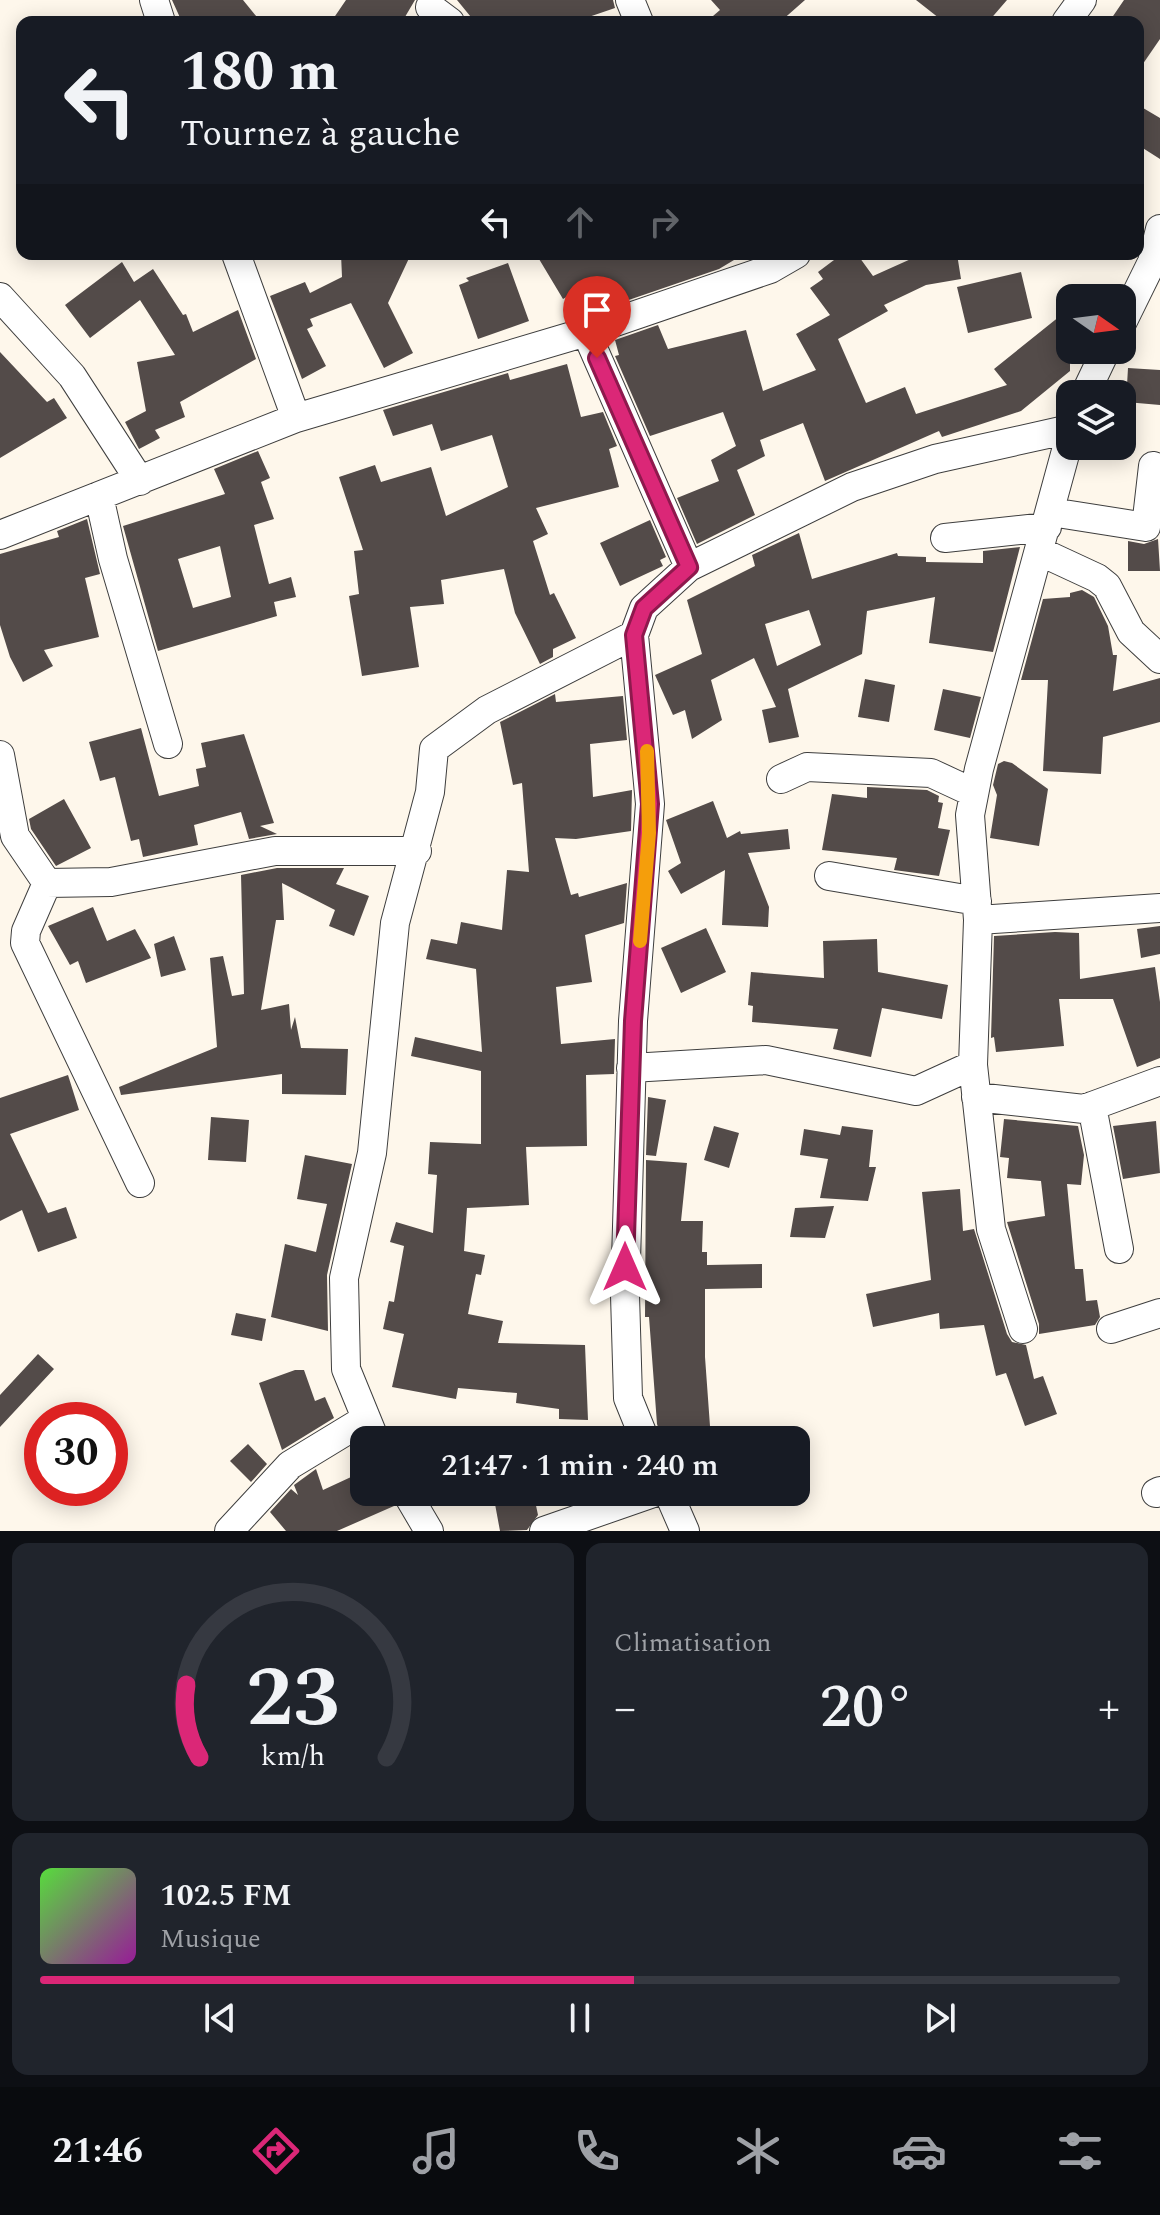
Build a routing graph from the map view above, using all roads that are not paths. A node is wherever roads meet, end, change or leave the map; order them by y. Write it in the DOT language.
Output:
graph roads {
  1 [pos="1160,229"];
  2 [pos="238,260"];
  3 [pos="786,260"];
  4 [pos="1136,295"];
  5 [pos="0,297"];
  6 [pos="586,332"];
  7 [pos="296,418"];
  8 [pos="1056,432"];
  9 [pos="1064,460"];
  10 [pos="1160,468"];
  11 [pos="140,481"];
  12 [pos="99,496"];
  13 [pos="1046,530"];
  14 [pos="0,535"];
  15 [pos="945,538"];
  16 [pos="689,567"];
  17 [pos="634,635"];
  18 [pos="1160,659"];
  19 [pos="168,744"];
  20 [pos="0,755"];
  21 [pos="781,779"];
  22 [pos="974,793"];
  23 [pos="417,851"];
  24 [pos="829,876"];
  25 [pos="47,883"];
  26 [pos="1160,908"];
  27 [pos="977,910"];
  28 [pos="13,936"];
  29 [pos="973,1065"];
  30 [pos="631,1068"];
  31 [pos="1160,1081"];
  32 [pos="976,1097"];
  33 [pos="1092,1106"];
  34 [pos="140,1183"];
  35 [pos="1119,1249"];
  36 [pos="1160,1313"];
  37 [pos="1023,1329"];
  38 [pos="1111,1329"];
  39 [pos="368,1426"];
  40 [pos="639,1426"];
  41 [pos="350,1439"];
  42 [pos="414,1506"];
  43 [pos="616,1506"];
  44 [pos="674,1506"];
  45 [pos="229,1531"];
  46 [pos="429,1531"];
  47 [pos="544,1531"];
  48 [pos="685,1531"];
  1 -- 4 [label="street"];
  2 -- 7 [label="street"];
  3 -- 6 [label="street"];
  5 -- 11 [label="street"];
  6 -- 7 [label="street"];
  6 -- 16 [label="street"];
  7 -- 11 [label="street"];
  8 -- 16 [label="street"];
  9 -- 13 [label="street"];
  10 -- 13 [label="street"];
  11 -- 12 [label="street"];
  12 -- 14 [label="street"];
  12 -- 19 [label="street"];
  13 -- 15 [label="street"];
  13 -- 18 [label="street"];
  13 -- 22 [label="street"];
  16 -- 17 [label="street"];
  17 -- 23 [label="street"];
  17 -- 30 [label="street"];
  20 -- 25 [label="street"];
  21 -- 22 [label="street"];
  22 -- 27 [label="street"];
  23 -- 25 [label="street"];
  23 -- 39 [label="street"];
  24 -- 27 [label="street"];
  25 -- 28 [label="street"];
  26 -- 27 [label="street"];
  27 -- 29 [label="street"];
  28 -- 34 [label="street"];
  29 -- 30 [label="street"];
  29 -- 32 [label="street"];
  30 -- 40 [label="street"];
  31 -- 33 [label="street"];
  32 -- 33 [label="street"];
  32 -- 37 [label="street"];
  33 -- 35 [label="street"];
  36 -- 38 [label="street"];
  41 -- 45 [label="street"];
  42 -- 46 [label="street"];
  43 -- 47 [label="street"];
  44 -- 48 [label="street"];
}
